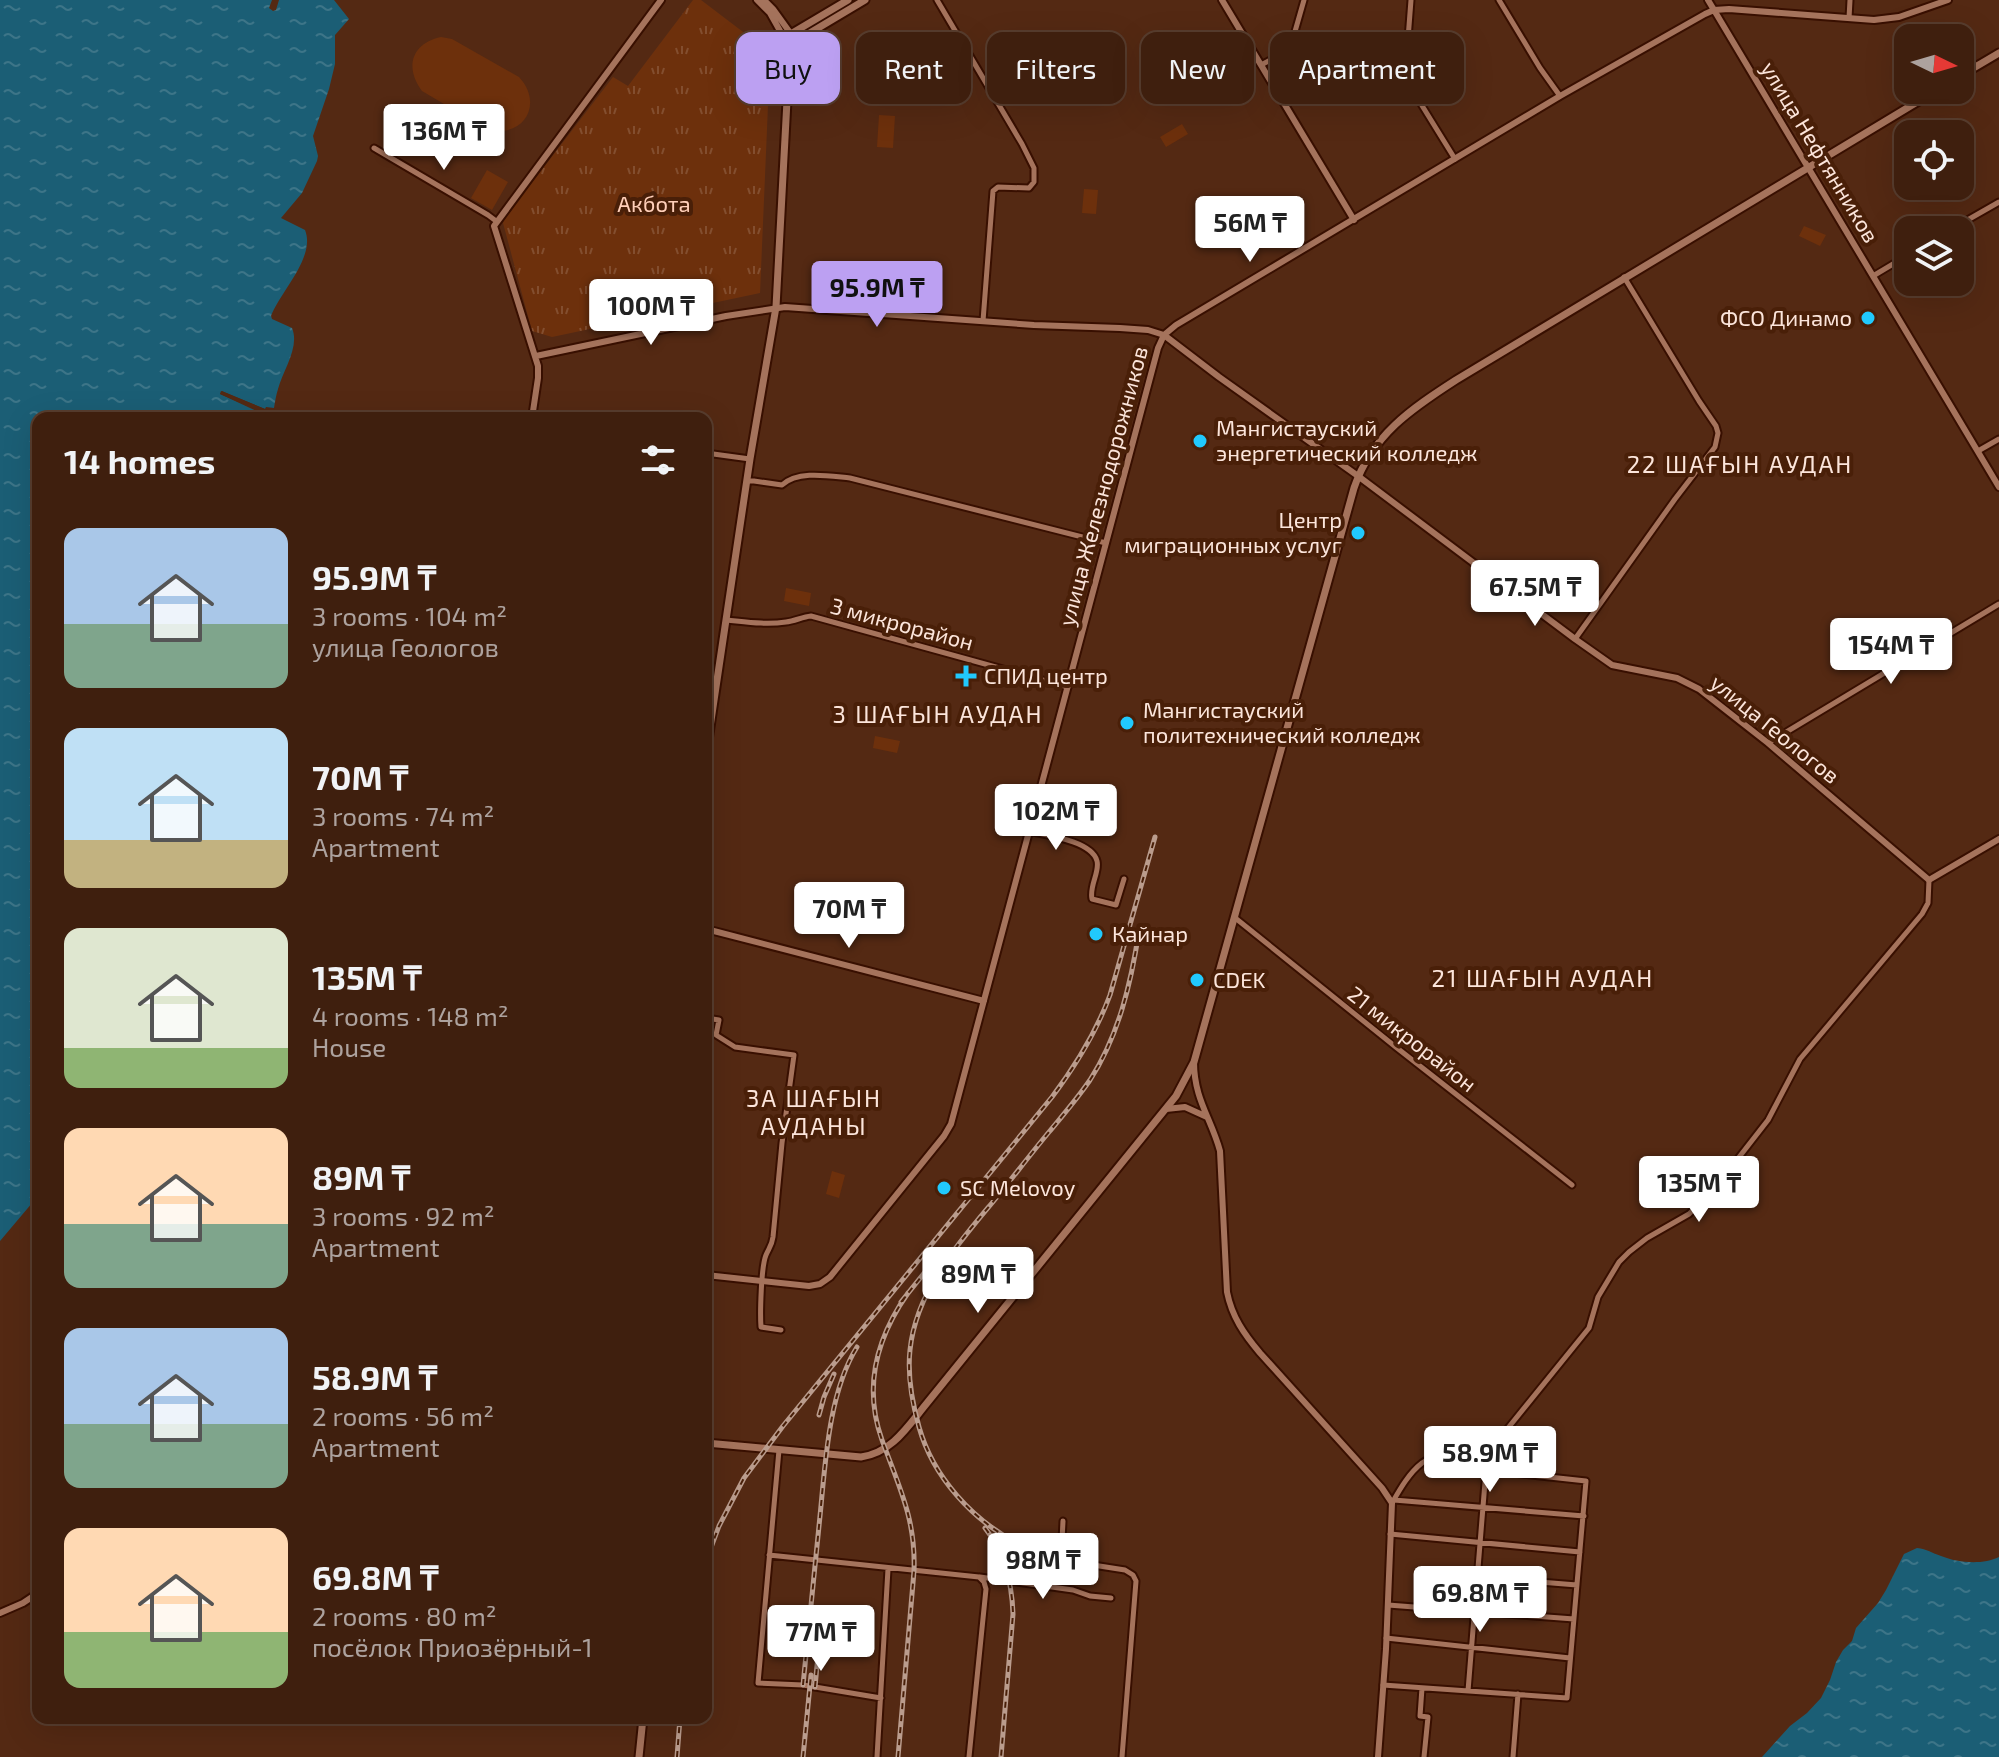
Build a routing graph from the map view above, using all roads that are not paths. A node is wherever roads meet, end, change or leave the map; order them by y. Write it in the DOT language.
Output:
graph roads {
  1 [pos="661,0"];
  2 [pos="757,0"];
  3 [pos="764,0"];
  4 [pos="848,0"];
  5 [pos="865,0"];
  6 [pos="937,0"];
  7 [pos="1222,0"];
  8 [pos="1304,0"];
  9 [pos="1411,0"];
  10 [pos="1499,0"];
  11 [pos="1708,0"];
  12 [pos="1850,0"];
  13 [pos="1948,0"];
  14 [pos="1714,10"];
  15 [pos="1849,18"];
  16 [pos="783,32"];
  17 [pos="785,32"];
  18 [pos="801,32"];
  19 [pos="804,32"];
  20 [pos="1999,53"];
  21 [pos="1261,65"];
  22 [pos="1974,68"];
  23 [pos="1560,96"];
  24 [pos="786,104"];
  25 [pos="1913,104"];
  26 [pos="374,148"];
  27 [pos="1455,159"];
  28 [pos="1808,166"];
  29 [pos="1999,202"];
  30 [pos="1974,216"];
  31 [pos="1354,220"];
  32 [pos="496,221"];
  33 [pos="1894,263"];
  34 [pos="1873,276"];
  35 [pos="1624,277"];
  36 [pos="776,307"];
  37 [pos="983,321"];
  38 [pos="1164,335"];
  39 [pos="536,356"];
  40 [pos="533,412"];
  41 [pos="1999,439"];
  42 [pos="1978,451"];
  43 [pos="712,454"];
  44 [pos="750,459"];
  45 [pos="1358,476"];
  46 [pos="747,481"];
  47 [pos="1999,487"];
  48 [pos="1106,543"];
  49 [pos="1999,604"];
  50 [pos="727,620"];
  51 [pos="1575,639"];
  52 [pos="1068,687"];
  53 [pos="712,716"];
  54 [pos="1768,743"];
  55 [pos="1028,831"];
  56 [pos="1999,839"];
  57 [pos="1124,879"];
  58 [pos="1929,880"];
  59 [pos="1234,917"];
  60 [pos="712,931"];
  61 [pos="984,1001"];
  62 [pos="712,1019"];
  63 [pos="1194,1062"];
  64 [pos="1166,1109"];
  65 [pos="1207,1117"];
  66 [pos="1572,1185"];
  67 [pos="712,1276"];
  68 [pos="763,1282"];
  69 [pos="781,1330"];
  70 [pos="712,1444"];
  71 [pos="779,1450"];
  72 [pos="1456,1453"];
  73 [pos="1486,1470"];
  74 [pos="1393,1502"];
  75 [pos="1483,1508"];
  76 [pos="1584,1516"];
  77 [pos="1063,1521"];
  78 [pos="1390,1534"];
  79 [pos="1480,1543"];
  80 [pos="1580,1552"];
  81 [pos="769,1555"];
  82 [pos="888,1569"];
  83 [pos="1450,1575"];
  84 [pos="979,1577"];
  85 [pos="1477,1577"];
  86 [pos="1577,1585"];
  87 [pos="32,1597"];
  88 [pos="1111,1598"];
  89 [pos="1387,1605"];
  90 [pos="1475,1611"];
  91 [pos="0,1613"];
  92 [pos="1574,1619"];
  93 [pos="1386,1638"];
  94 [pos="1472,1648"];
  95 [pos="1570,1658"];
  96 [pos="1383,1685"];
  97 [pos="1422,1688"];
  98 [pos="1468,1691"];
  99 [pos="1518,1694"];
  100 [pos="881,1698"];
  101 [pos="642,1724"];
  102 [pos="639,1757"];
  103 [pos="877,1757"];
  104 [pos="969,1757"];
  105 [pos="1122,1757"];
  106 [pos="1378,1757"];
  107 [pos="1424,1757"];
  108 [pos="1513,1757"];
  1 -- 32 [label="street"];
  2 -- 16 [label="street"];
  3 -- 17 [label="street"];
  4 -- 18 [label="main road"];
  5 -- 19 [label="main road"];
  6 -- 37 [label="street"];
  7 -- 21 [label="street"];
  8 -- 21 [label="street"];
  9 -- 27 [label="street"];
  10 -- 23 [label="street"];
  11 -- 14 [label="street, улица Нефтянников"];
  12 -- 15 [label="street"];
  13 -- 15 [label="street"];
  14 -- 15 [label="street"];
  14 -- 23 [label="street"];
  14 -- 28 [label="street, улица Нефтянников"];
  20 -- 22 [label="main road"];
  21 -- 31 [label="street"];
  23 -- 27 [label="street"];
  24 -- 36 [label="main road"];
  25 -- 28 [label="main road"];
  26 -- 32 [label="street"];
  27 -- 31 [label="street"];
  28 -- 34 [label="street, улица Нефтянников"];
  28 -- 35 [label="main road"];
  29 -- 30 [label="street"];
  31 -- 38 [label="street"];
  32 -- 39 [label="street"];
  33 -- 34 [label="street"];
  34 -- 42 [label="street, улица Нефтянников"];
  35 -- 45 [label="main road"];
  35 -- 51 [label="street"];
  36 -- 37 [label="street, улица Геологов"];
  36 -- 39 [label="street, улица Геологов"];
  36 -- 44 [label="main road"];
  37 -- 38 [label="street, улица Геологов"];
  38 -- 45 [label="street, улица Геологов"];
  38 -- 48 [label="street, улица Железнодорожников"];
  39 -- 40 [label="street"];
  41 -- 42 [label="street"];
  42 -- 47 [label="street, улица Нефтянников"];
  43 -- 44 [label="street"];
  44 -- 46 [label="main road"];
  45 -- 51 [label="street, улица Геологов"];
  45 -- 59 [label="main road"];
  46 -- 48 [label="street"];
  46 -- 50 [label="main road"];
  48 -- 52 [label="street, улица Железнодорожников"];
  49 -- 54 [label="street"];
  50 -- 52 [label="street, 3 микрорайон"];
  50 -- 53 [label="main road"];
  51 -- 54 [label="street, улица Геологов"];
  52 -- 55 [label="street, улица Железнодорожников"];
  54 -- 58 [label="street, улица Геологов"];
  55 -- 57 [label="street"];
  55 -- 61 [label="street, улица Железнодорожников"];
  56 -- 58 [label="street"];
  58 -- 72 [label="street"];
  59 -- 63 [label="main road"];
  59 -- 66 [label="street, 21 микрорайон"];
  60 -- 61 [label="street"];
  61 -- 68 [label="street, улица Железнодорожников"];
  62 -- 68 [label="street"];
  63 -- 64 [label="main road"];
  63 -- 65 [label="street"];
  64 -- 65 [label="street"];
  64 -- 71 [label="main road"];
  65 -- 74 [label="street"];
  67 -- 68 [label="street, улица Железнодорожников"];
  68 -- 69 [label="street"];
  70 -- 71 [label="main road"];
  71 -- 81 [label="street"];
  72 -- 73 [label="street"];
  72 -- 74 [label="street"];
  73 -- 75 [label="street"];
  73 -- 76 [label="street"];
  74 -- 75 [label="street"];
  74 -- 78 [label="street"];
  75 -- 76 [label="street"];
  75 -- 79 [label="street"];
  76 -- 80 [label="street"];
  77 -- 105 [label="street"];
  78 -- 79 [label="street"];
  78 -- 89 [label="street"];
  79 -- 80 [label="street"];
  79 -- 85 [label="street"];
  80 -- 86 [label="street"];
  81 -- 82 [label="street"];
  81 -- 100 [label="street"];
  82 -- 84 [label="street"];
  82 -- 100 [label="street"];
  83 -- 85 [label="street"];
  84 -- 88 [label="street"];
  84 -- 104 [label="street"];
  85 -- 86 [label="street"];
  85 -- 90 [label="street"];
  86 -- 92 [label="street"];
  87 -- 91 [label="street"];
  89 -- 90 [label="street"];
  89 -- 93 [label="street"];
  90 -- 92 [label="street"];
  90 -- 94 [label="street"];
  92 -- 95 [label="street"];
  93 -- 94 [label="street"];
  93 -- 96 [label="street"];
  94 -- 95 [label="street"];
  94 -- 98 [label="street"];
  95 -- 99 [label="street"];
  96 -- 97 [label="street"];
  96 -- 106 [label="street"];
  97 -- 98 [label="street"];
  97 -- 107 [label="street"];
  98 -- 99 [label="street"];
  99 -- 108 [label="street"];
  100 -- 103 [label="street"];
  101 -- 102 [label="main road"];
}
